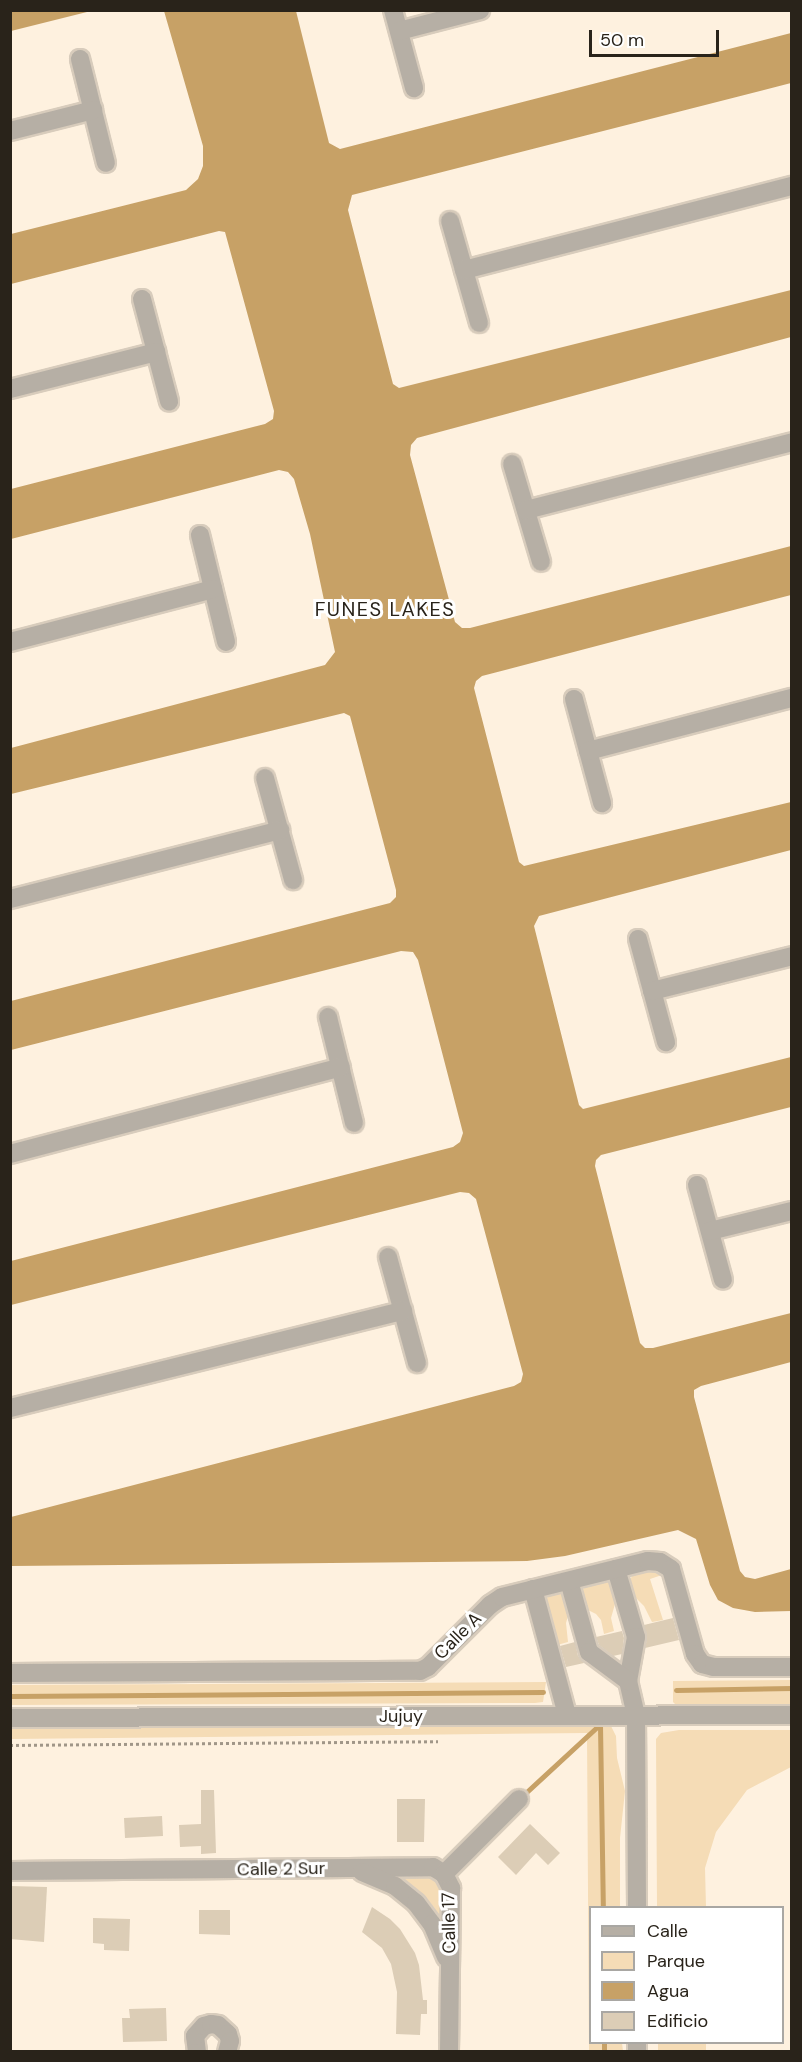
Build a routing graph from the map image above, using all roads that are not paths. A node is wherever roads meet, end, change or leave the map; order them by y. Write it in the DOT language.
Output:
graph roads {
  1 [pos="393,10"];
  2 [pos="480,10"];
  3 [pos="399,31"];
  4 [pos="80,59"];
  5 [pos="414,88"];
  6 [pos="93,110"];
  7 [pos="10,131"];
  8 [pos="106,164"];
  9 [pos="792,186"];
  10 [pos="450,221"];
  11 [pos="464,270"];
  12 [pos="142,299"];
  13 [pos="479,323"];
  14 [pos="156,352"];
  15 [pos="10,389"];
  16 [pos="169,401"];
  17 [pos="792,442"];
  18 [pos="512,464"];
  19 [pos="526,510"];
  20 [pos="200,535"];
  21 [pos="541,562"];
  22 [pos="213,589"];
  23 [pos="10,642"];
  24 [pos="226,642"];
  25 [pos="792,698"];
  26 [pos="574,699"];
  27 [pos="588,751"];
  28 [pos="265,778"];
  29 [pos="602,802"];
  30 [pos="280,830"];
  31 [pos="293,880"];
  32 [pos="10,899"];
  33 [pos="638,939"];
  34 [pos="792,956"];
  35 [pos="652,991"];
  36 [pos="328,1017"];
  37 [pos="666,1042"];
  38 [pos="341,1067"];
  39 [pos="354,1123"];
  40 [pos="10,1154"];
  41 [pos="698,1185"];
  42 [pos="792,1211"];
  43 [pos="710,1231"];
  44 [pos="388,1257"];
  45 [pos="723,1280"];
  46 [pos="403,1311"];
  47 [pos="417,1363"];
  48 [pos="10,1408"];
  49 [pos="616,1569"];
  50 [pos="569,1581"];
  51 [pos="533,1589"];
  52 [pos="792,1667"];
  53 [pos="10,1673"];
  54 [pos="628,1681"];
  55 [pos="567,1715"];
  56 [pos="792,1715"];
  57 [pos="636,1716"];
  58 [pos="10,1718"];
  59 [pos="519,1799"];
  60 [pos="346,1868"];
  61 [pos="10,1871"];
  62 [pos="444,1874"];
  63 [pos="637,1906"];
  64 [pos="450,1974"];
  65 [pos="197,2052"];
  66 [pos="227,2052"];
  67 [pos="449,2052"];
  1 -- 3 [label="street"];
  2 -- 3 [label="street"];
  3 -- 5 [label="street"];
  4 -- 6 [label="street"];
  6 -- 7 [label="street"];
  6 -- 8 [label="street"];
  9 -- 11 [label="street"];
  10 -- 11 [label="street"];
  11 -- 13 [label="street"];
  12 -- 14 [label="street"];
  14 -- 15 [label="street"];
  14 -- 16 [label="street"];
  17 -- 19 [label="street"];
  18 -- 19 [label="street"];
  19 -- 21 [label="street"];
  20 -- 22 [label="street"];
  22 -- 23 [label="street"];
  22 -- 24 [label="street"];
  25 -- 27 [label="street"];
  26 -- 27 [label="street"];
  27 -- 29 [label="street"];
  28 -- 30 [label="street"];
  30 -- 31 [label="street"];
  30 -- 32 [label="street"];
  33 -- 35 [label="street"];
  34 -- 35 [label="street"];
  35 -- 37 [label="street"];
  36 -- 38 [label="street"];
  38 -- 39 [label="street"];
  38 -- 40 [label="street"];
  41 -- 43 [label="street"];
  42 -- 43 [label="street"];
  43 -- 45 [label="street"];
  44 -- 46 [label="street"];
  46 -- 47 [label="street"];
  46 -- 48 [label="street"];
  49 -- 50 [label="street, Calle A"];
  49 -- 52 [label="street, Calle A"];
  49 -- 54 [label="street"];
  50 -- 51 [label="street, Calle A"];
  50 -- 54 [label="street"];
  51 -- 53 [label="street, Calle A"];
  51 -- 55 [label="street"];
  54 -- 57 [label="street"];
  55 -- 57 [label="street, Jujuy"];
  55 -- 58 [label="street, Jujuy"];
  56 -- 57 [label="street, Jujuy"];
  57 -- 63 [label="street"];
  59 -- 62 [label="street"];
  60 -- 61 [label="street, Calle 2 Sur"];
  60 -- 62 [label="street, Calle 2 Sur"];
  60 -- 64 [label="street, Calle 17"];
  62 -- 64 [label="street, Calle 17"];
  64 -- 67 [label="street, Calle 17"];
  65 -- 66 [label="street"];
}
